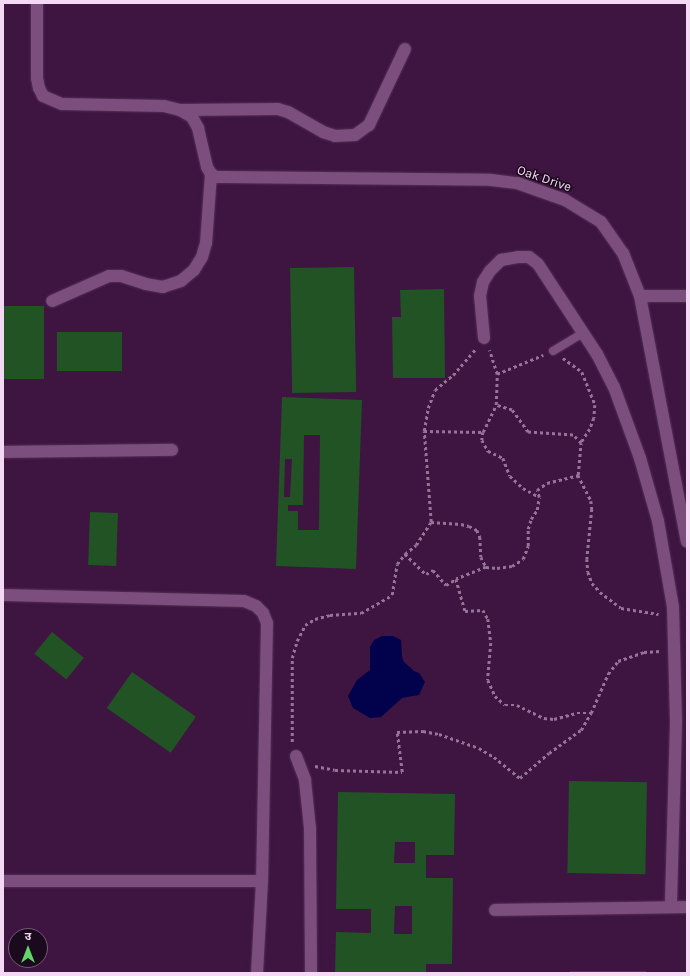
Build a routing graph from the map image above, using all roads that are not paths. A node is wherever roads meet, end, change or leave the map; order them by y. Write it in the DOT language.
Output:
graph roads {
  1 [pos="37,3"];
  2 [pos="404,49"];
  3 [pos="180,110"];
  4 [pos="211,174"];
  5 [pos="640,296"];
  6 [pos="687,296"];
  7 [pos="52,301"];
  8 [pos="583,333"];
  9 [pos="484,338"];
  10 [pos="553,351"];
  11 [pos="172,450"];
  12 [pos="3,452"];
  13 [pos="687,542"];
  14 [pos="3,595"];
  15 [pos="296,756"];
  16 [pos="3,881"];
  17 [pos="262,881"];
  18 [pos="671,907"];
  19 [pos="687,907"];
  20 [pos="495,910"];
  21 [pos="257,973"];
  22 [pos="312,973"];
  1 -- 3 [label="street"];
  2 -- 3 [label="street"];
  3 -- 4 [label="street"];
  4 -- 5 [label="street, Oak Drive"];
  4 -- 7 [label="street"];
  5 -- 6 [label="street"];
  5 -- 13 [label="street, Oak Drive"];
  8 -- 9 [label="street"];
  8 -- 10 [label="lane"];
  8 -- 18 [label="street"];
  11 -- 12 [label="street"];
  14 -- 17 [label="street"];
  15 -- 22 [label="street"];
  16 -- 17 [label="street"];
  17 -- 21 [label="street"];
  18 -- 19 [label="street"];
  18 -- 20 [label="street"];
}
